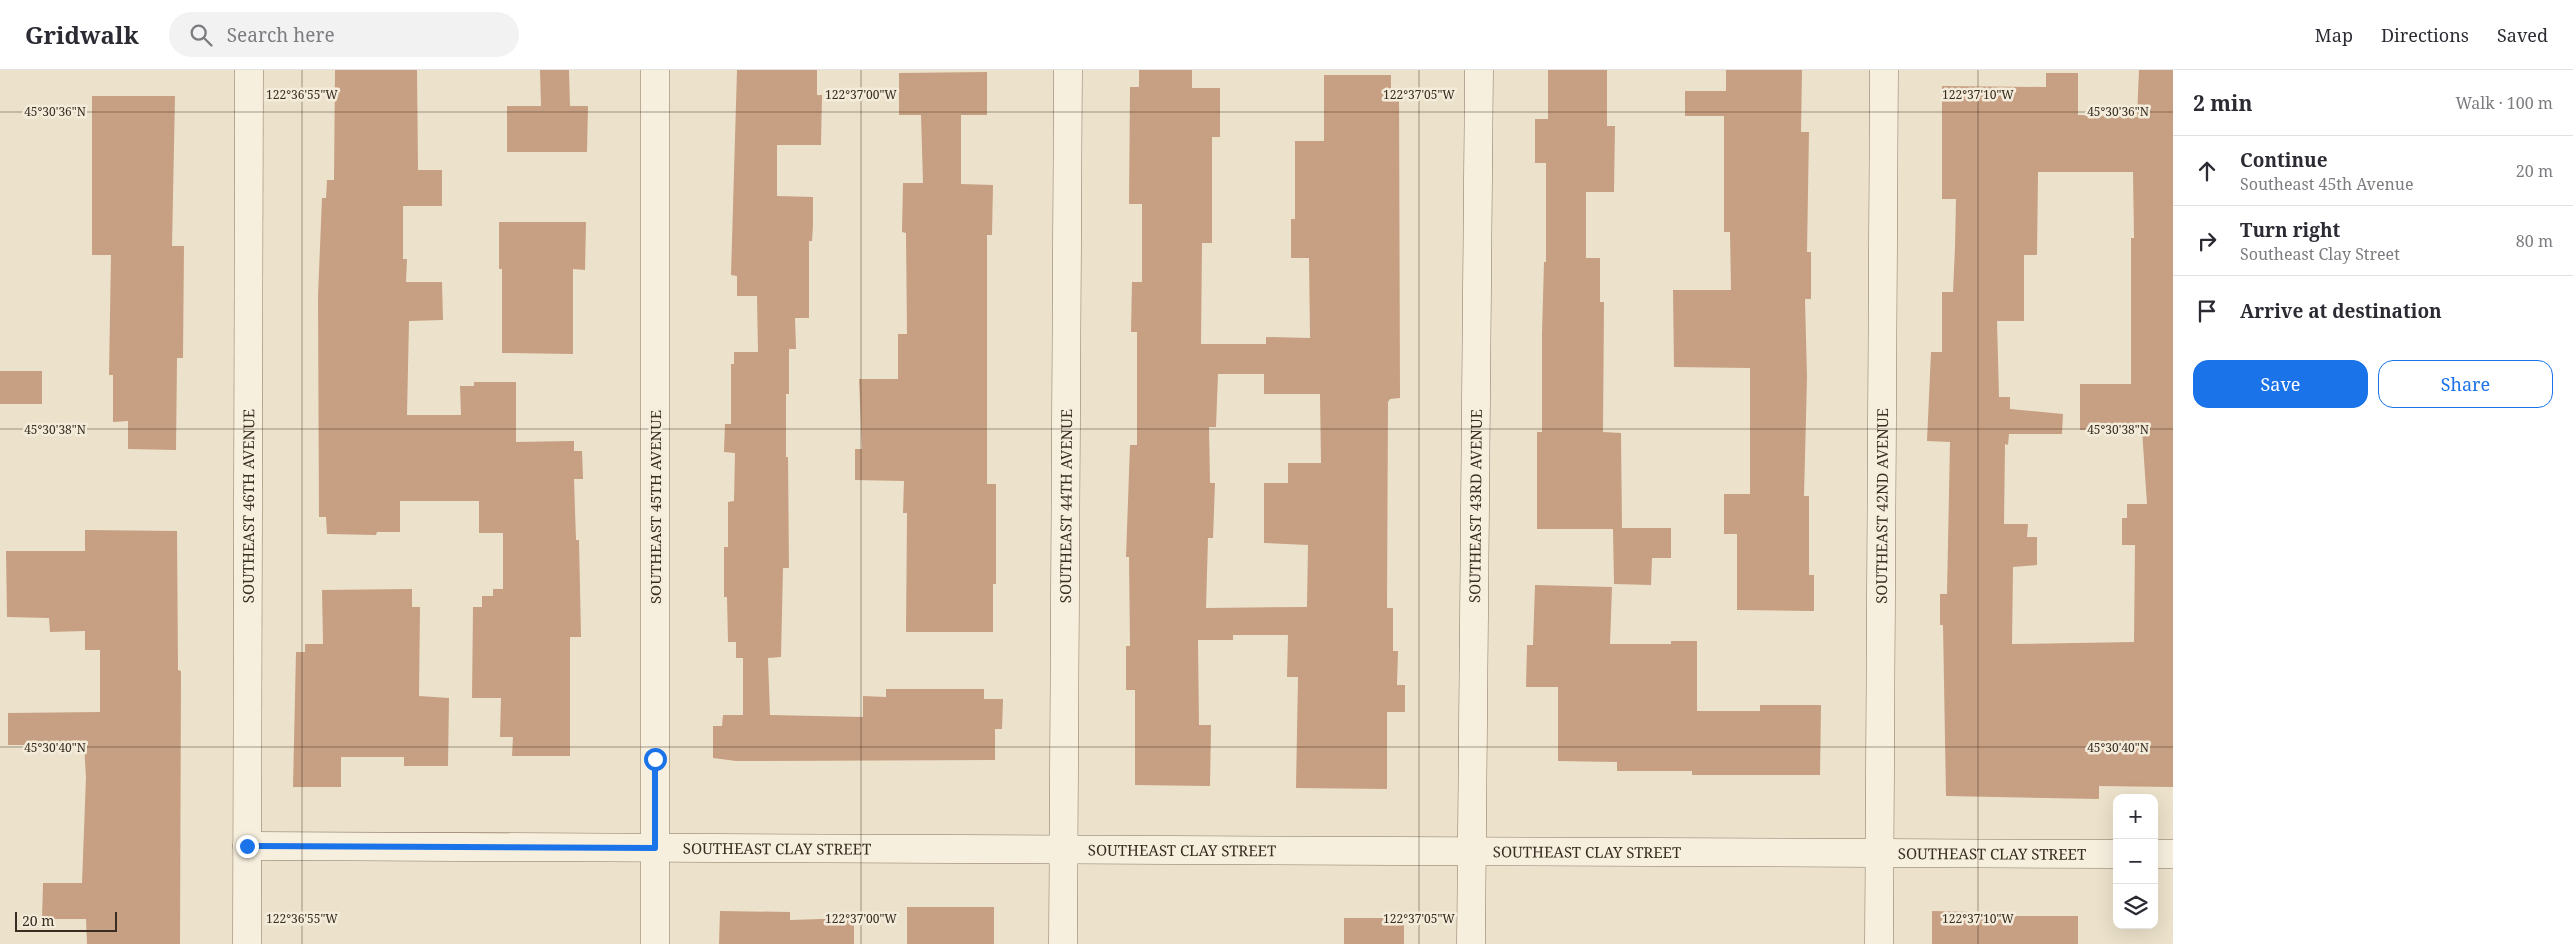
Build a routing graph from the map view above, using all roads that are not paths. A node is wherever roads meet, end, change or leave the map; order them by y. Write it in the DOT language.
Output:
graph roads {
  1 [pos="249,70"];
  2 [pos="655,70"];
  3 [pos="1068,70"];
  4 [pos="1479,70"];
  5 [pos="1884,70"];
  6 [pos="247,846"];
  7 [pos="655,848"];
  8 [pos="1063,851"];
  9 [pos="1472,852"];
  10 [pos="1880,854"];
  11 [pos="2113,854"];
  12 [pos="2158,854"];
  13 [pos="2173,854"];
  14 [pos="247,944"];
  15 [pos="655,944"];
  16 [pos="1063,944"];
  17 [pos="1471,944"];
  18 [pos="1879,944"];
  1 -- 6 [label="street, SOUTHEAST 46TH AVENUE"];
  2 -- 7 [label="street, SOUTHEAST 45TH AVENUE"];
  3 -- 8 [label="street, SOUTHEAST 44TH AVENUE"];
  4 -- 9 [label="street, SOUTHEAST 43RD AVENUE"];
  5 -- 10 [label="street, SOUTHEAST 42ND AVENUE"];
  6 -- 7 [label="street, SOUTHEAST CLAY STREET"];
  6 -- 14 [label="street, SOUTHEAST 46TH AVENUE"];
  7 -- 8 [label="street, SOUTHEAST CLAY STREET"];
  7 -- 15 [label="street, SOUTHEAST 45TH AVENUE"];
  8 -- 9 [label="street, SOUTHEAST CLAY STREET"];
  8 -- 16 [label="street, SOUTHEAST 44TH AVENUE"];
  9 -- 10 [label="street, SOUTHEAST CLAY STREET"];
  9 -- 17 [label="street, SOUTHEAST 43RD AVENUE"];
  10 -- 11 [label="street, SOUTHEAST CLAY STREET"];
  10 -- 18 [label="street, SOUTHEAST 42ND AVENUE"];
  12 -- 13 [label="street"];
}
